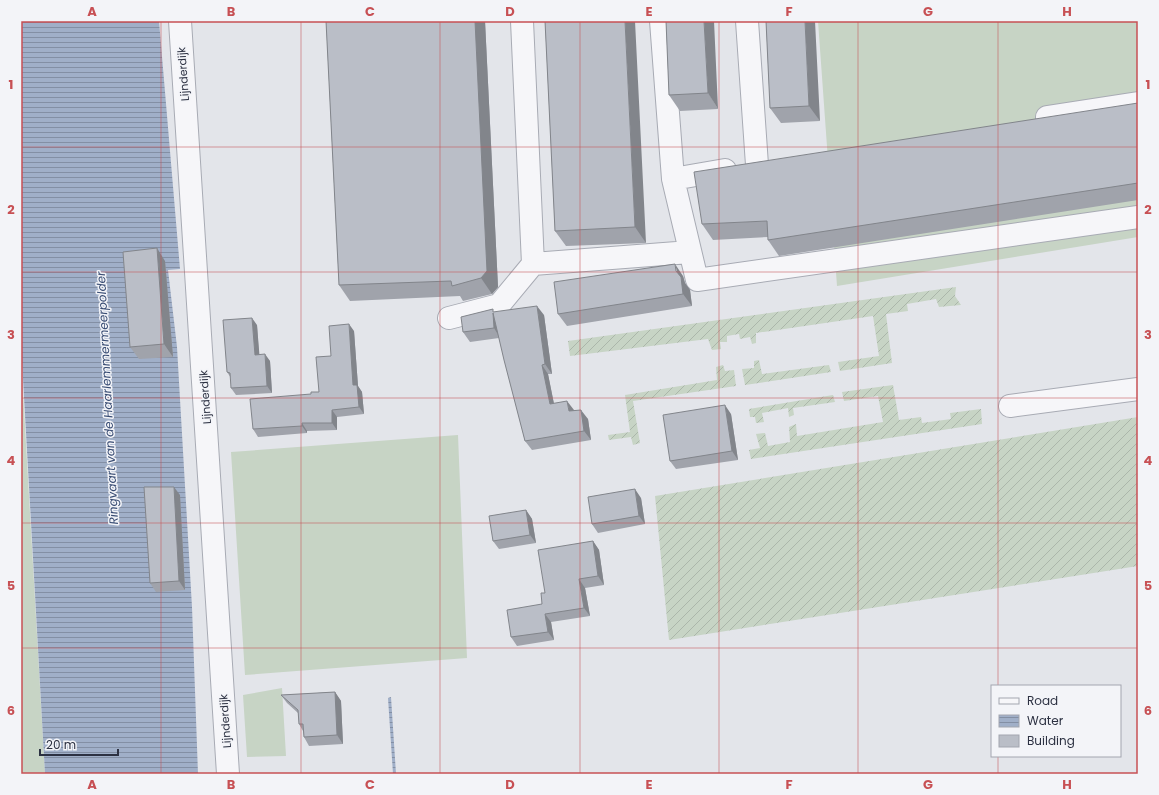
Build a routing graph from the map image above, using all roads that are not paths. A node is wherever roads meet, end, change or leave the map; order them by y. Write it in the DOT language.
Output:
graph roads {
  1 [pos="180,21"];
  2 [pos="522,21"];
  3 [pos="661,21"];
  4 [pos="747,21"];
  5 [pos="1138,102"];
  6 [pos="1029,120"];
  7 [pos="673,179"];
  8 [pos="1138,217"];
  9 [pos="690,252"];
  10 [pos="533,264"];
  11 [pos="449,318"];
  12 [pos="1138,389"];
  13 [pos="1010,406"];
  14 [pos="228,774"];
  1 -- 14 [label="street, Lijnderdijk"];
  2 -- 10 [label="street"];
  3 -- 7 [label="street"];
  4 -- 7 [label="street"];
  5 -- 6 [label="street"];
  7 -- 9 [label="street"];
  8 -- 9 [label="street"];
  9 -- 10 [label="street"];
  10 -- 11 [label="street"];
  12 -- 13 [label="street"];
}
